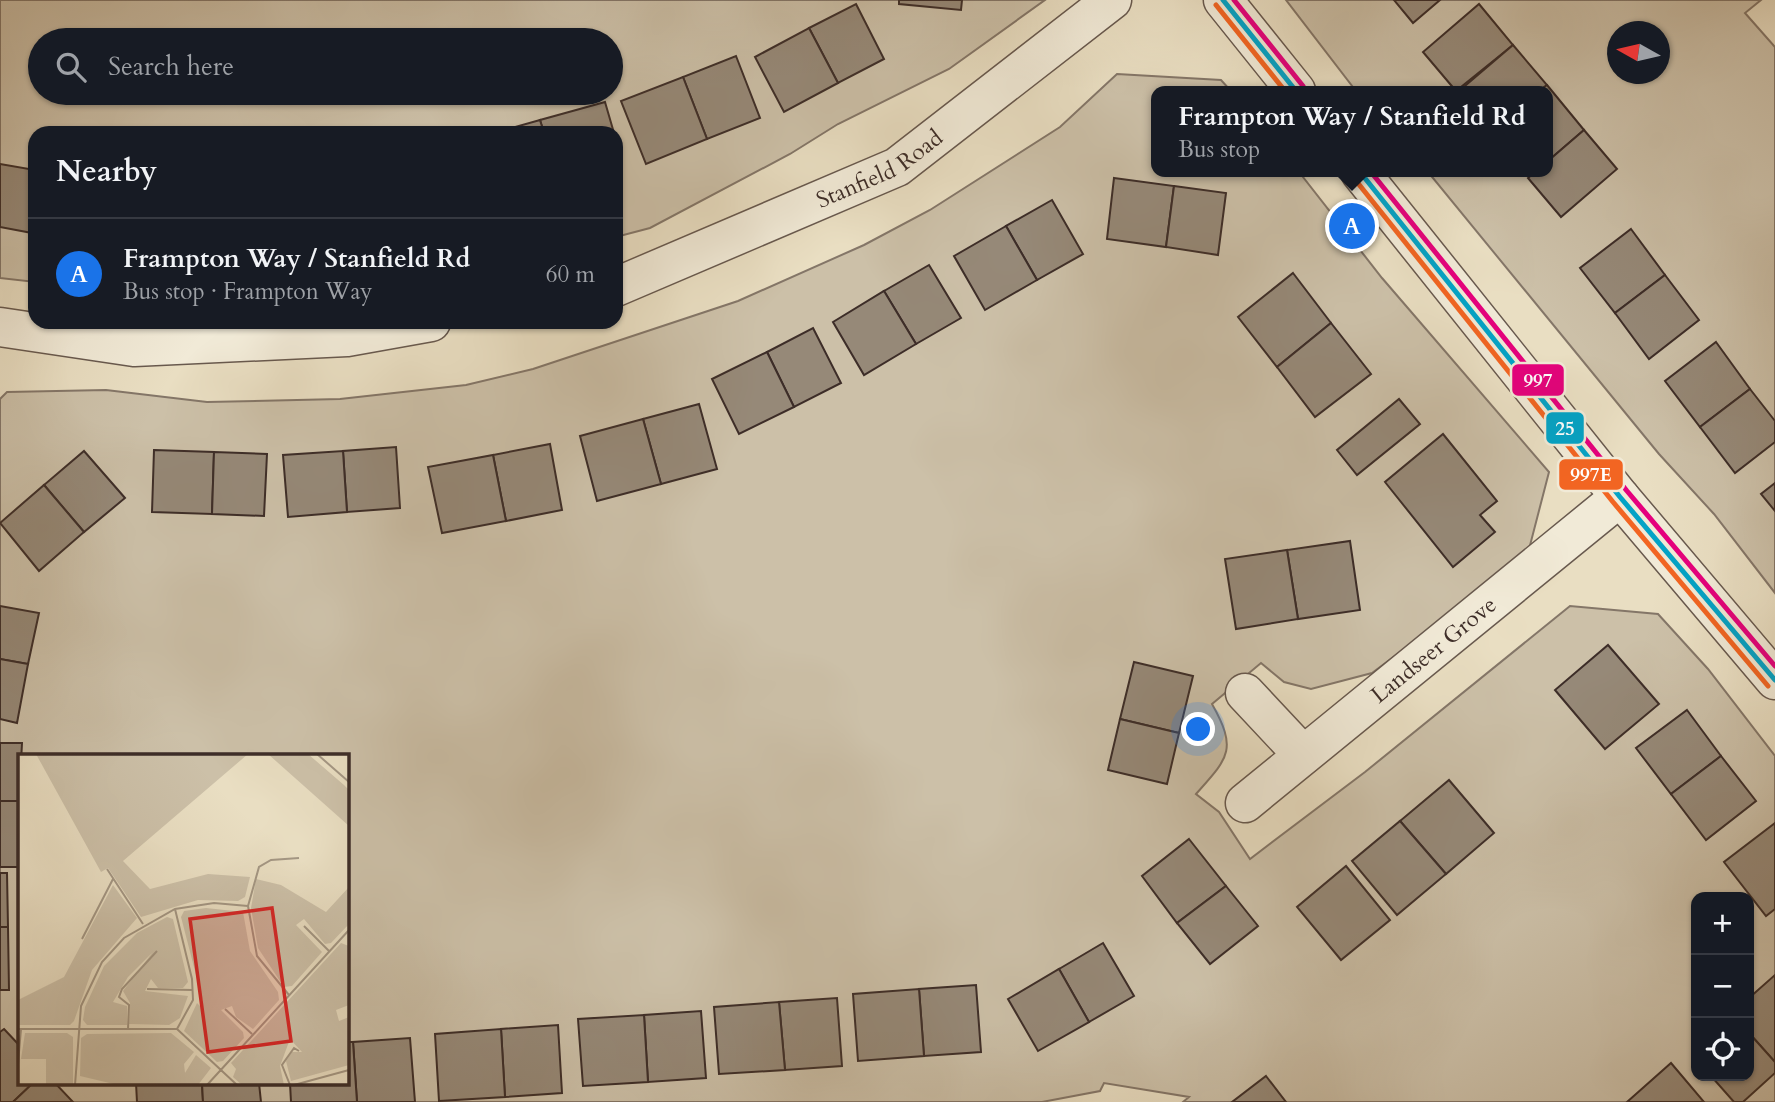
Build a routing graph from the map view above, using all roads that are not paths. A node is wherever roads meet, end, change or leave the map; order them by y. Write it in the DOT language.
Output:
graph roads {
  1 [pos="1112,0"];
  2 [pos="1223,0"];
  3 [pos="1292,86"];
  4 [pos="1364,177"];
  5 [pos="623,284"];
  6 [pos="0,327"];
  7 [pos="391,329"];
  8 [pos="1620,497"];
  9 [pos="1775,680"];
  10 [pos="1245,694"];
  11 [pos="1303,755"];
  12 [pos="1245,803"];
  1 -- 5 [label="street, Stanfield Road"];
  2 -- 3 [label="street"];
  4 -- 8 [label="street"];
  6 -- 7 [label="street"];
  8 -- 9 [label="street"];
  8 -- 11 [label="street, Landseer Grove"];
  10 -- 11 [label="street"];
  11 -- 12 [label="street, Landseer Grove"];
}
